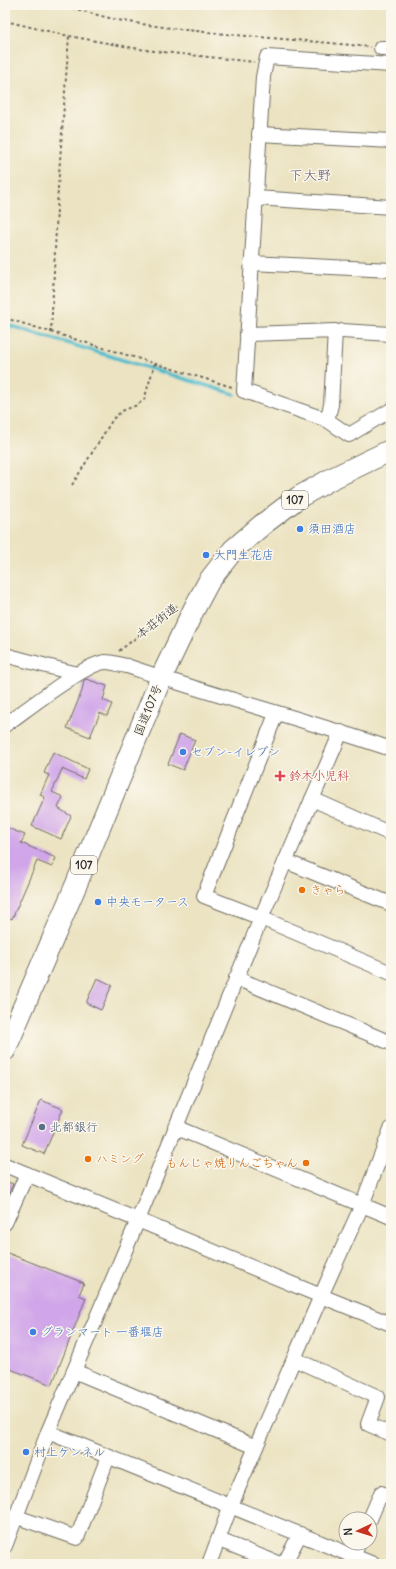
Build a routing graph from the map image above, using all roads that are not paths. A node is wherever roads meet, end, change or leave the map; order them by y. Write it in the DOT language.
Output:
graph roads {
  1 [pos="391,65"];
  2 [pos="260,134"];
  3 [pos="391,141"];
  4 [pos="256,198"];
  5 [pos="391,207"];
  6 [pos="251,263"];
  7 [pos="391,270"];
  8 [pos="342,330"];
  9 [pos="247,334"];
  10 [pos="391,334"];
  11 [pos="391,410"];
  12 [pos="327,420"];
  13 [pos="391,450"];
  14 [pos="5,655"];
  15 [pos="77,674"];
  16 [pos="161,678"];
  17 [pos="276,714"];
  18 [pos="5,725"];
  19 [pos="341,732"];
  20 [pos="391,749"];
  21 [pos="312,800"];
  22 [pos="391,834"];
  23 [pos="285,861"];
  24 [pos="391,904"];
  25 [pos="261,918"];
  26 [pos="391,974"];
  27 [pos="236,978"];
  28 [pos="391,1043"];
  29 [pos="5,1050"];
  30 [pos="175,1127"];
  31 [pos="391,1129"];
  32 [pos="388,1146"];
  33 [pos="5,1165"];
  34 [pos="27,1174"];
  35 [pos="362,1205"];
  36 [pos="391,1217"];
  37 [pos="138,1220"];
  38 [pos="5,1223"];
  39 [pos="321,1296"];
  40 [pos="391,1324"];
  41 [pos="294,1359"];
  42 [pos="74,1371"];
  43 [pos="48,1432"];
  44 [pos="391,1434"];
  45 [pos="256,1447"];
  46 [pos="108,1457"];
  47 [pos="391,1497"];
  48 [pos="231,1505"];
  49 [pos="373,1511"];
  50 [pos="17,1517"];
  51 [pos="300,1534"];
  52 [pos="219,1540"];
  53 [pos="338,1544"];
  54 [pos="5,1546"];
  55 [pos="358,1551"];
  56 [pos="209,1564"];
  57 [pos="280,1564"];
  58 [pos="284,1564"];
  59 [pos="373,1564"];
  1 -- 2 [label="street"];
  2 -- 3 [label="street"];
  2 -- 4 [label="street"];
  4 -- 5 [label="street"];
  4 -- 6 [label="street"];
  6 -- 7 [label="street"];
  6 -- 9 [label="street"];
  8 -- 10 [label="street"];
  9 -- 12 [label="street"];
  9 -- 12 [label="street"];
  11 -- 12 [label="street"];
  13 -- 16 [label="highway, 国道107号 / 107"];
  14 -- 15 [label="street"];
  15 -- 16 [label="street"];
  15 -- 18 [label="street"];
  16 -- 17 [label="street"];
  16 -- 29 [label="highway, 国道107号 / 107"];
  17 -- 19 [label="street"];
  17 -- 25 [label="street"];
  19 -- 20 [label="street"];
  19 -- 21 [label="street"];
  21 -- 22 [label="street"];
  21 -- 23 [label="street"];
  23 -- 24 [label="street"];
  23 -- 25 [label="street"];
  25 -- 26 [label="street"];
  25 -- 27 [label="street"];
  27 -- 28 [label="street"];
  27 -- 30 [label="street"];
  30 -- 35 [label="street"];
  30 -- 37 [label="street"];
  31 -- 32 [label="street"];
  32 -- 35 [label="street"];
  33 -- 34 [label="street"];
  34 -- 37 [label="street"];
  34 -- 38 [label="street"];
  35 -- 36 [label="street"];
  35 -- 39 [label="street"];
  37 -- 39 [label="street"];
  37 -- 42 [label="street"];
  39 -- 40 [label="street"];
  39 -- 41 [label="street"];
  41 -- 44 [label="street"];
  41 -- 45 [label="street"];
  42 -- 43 [label="street"];
  42 -- 45 [label="street"];
  43 -- 46 [label="street"];
  43 -- 50 [label="street"];
  45 -- 48 [label="street"];
  46 -- 48 [label="street"];
  46 -- 50 [label="street"];
  47 -- 49 [label="street"];
  48 -- 51 [label="street"];
  48 -- 52 [label="street"];
  50 -- 54 [label="street"];
  51 -- 53 [label="street"];
  51 -- 58 [label="street"];
  52 -- 56 [label="street"];
  52 -- 57 [label="street"];
  55 -- 59 [label="street"];
}
